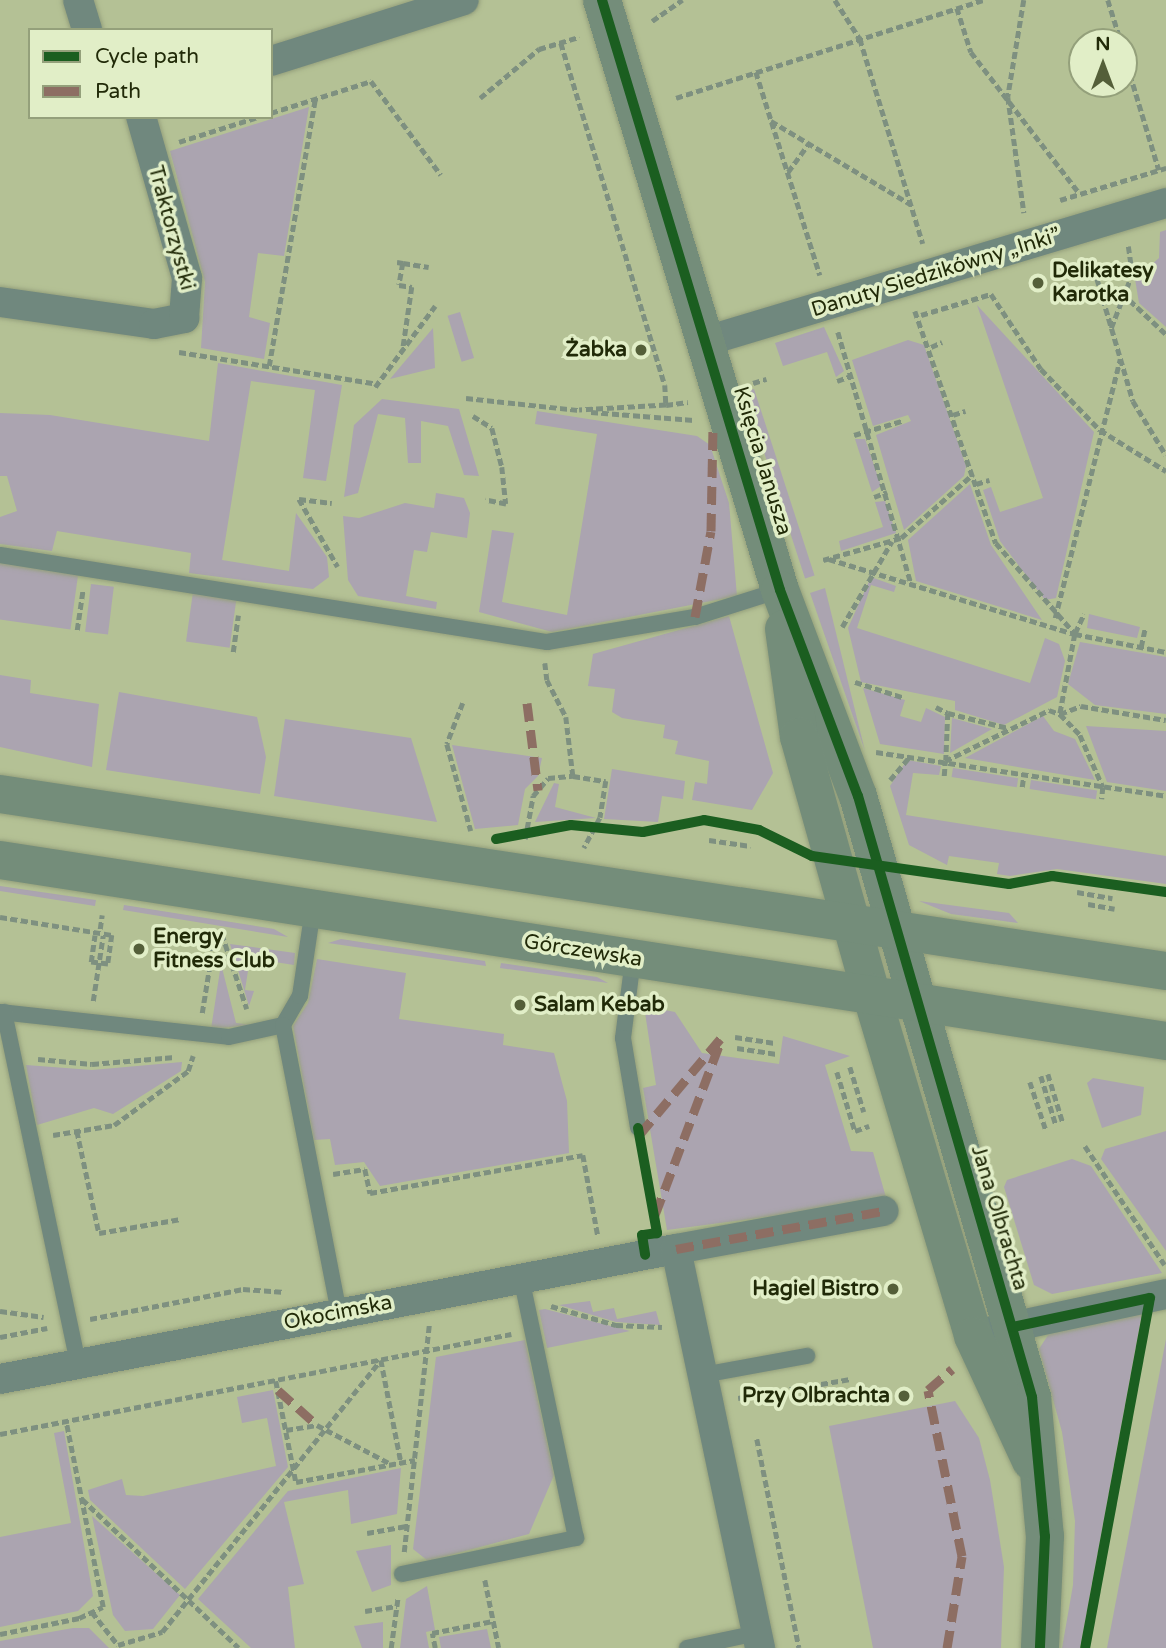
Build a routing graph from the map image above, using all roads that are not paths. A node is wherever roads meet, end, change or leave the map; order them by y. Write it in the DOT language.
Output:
graph roads {
  1 [pos="78,0"];
  2 [pos="464,0"];
  3 [pos="602,0"];
  4 [pos="86,28"];
  5 [pos="273,60"];
  6 [pos="142,119"];
  7 [pos="1166,203"];
  8 [pos="0,302"];
  9 [pos="705,341"];
  10 [pos="0,555"];
  11 [pos="780,590"];
  12 [pos="0,794"];
  13 [pos="0,860"];
  14 [pos="313,909"];
  15 [pos="850,923"];
  16 [pos="896,930"];
  17 [pos="633,959"];
  18 [pos="1166,971"];
  19 [pos="871,993"];
  20 [pos="913,999"];
  21 [pos="2,1012"];
  22 [pos="283,1025"];
  23 [pos="1166,1041"];
  24 [pos="639,1129"];
  25 [pos="884,1211"];
  26 [pos="677,1249"];
  27 [pos="521,1278"];
  28 [pos="1166,1294"];
  29 [pos="339,1314"];
  30 [pos="1013,1326"];
  31 [pos="973,1336"];
  32 [pos="807,1356"];
  33 [pos="78,1364"];
  34 [pos="703,1375"];
  35 [pos="0,1379"];
  36 [pos="1036,1473"];
  37 [pos="402,1574"];
  38 [pos="759,1640"];
  39 [pos="687,1648"];
  40 [pos="1040,1648"];
  1 -- 4 [label="street"];
  2 -- 5 [label="street"];
  3 -- 9 [label="street, Księcia Janusza"];
  6 -- 8 [label="street, Traktorzystki"];
  7 -- 9 [label="street, Danuty Siedzikówny „Inki”"];
  9 -- 11 [label="street, Księcia Janusza"];
  10 -- 11 [label="lane"];
  11 -- 15 [label="street, Księcia Janusza"];
  11 -- 16 [label="street, Księcia Janusza"];
  12 -- 15 [label="street"];
  13 -- 14 [label="street, Górczewska"];
  14 -- 17 [label="street, Górczewska"];
  14 -- 22 [label="lane"];
  15 -- 16 [label="street"];
  15 -- 19 [label="street, Jana Olbrachta"];
  16 -- 18 [label="street"];
  16 -- 20 [label="street, Jana Olbrachta"];
  17 -- 19 [label="street, Górczewska"];
  17 -- 24 [label="lane"];
  19 -- 20 [label="street, Górczewska"];
  19 -- 31 [label="street, Jana Olbrachta"];
  20 -- 23 [label="street, Górczewska"];
  20 -- 30 [label="street, Jana Olbrachta"];
  21 -- 22 [label="lane"];
  21 -- 33 [label="lane"];
  22 -- 29 [label="lane"];
  25 -- 26 [label="street, Okocimska"];
  26 -- 27 [label="street, Okocimska"];
  26 -- 34 [label="street"];
  27 -- 29 [label="street, Okocimska"];
  27 -- 37 [label="lane"];
  28 -- 30 [label="street"];
  29 -- 33 [label="street, Okocimska"];
  30 -- 31 [label="street"];
  30 -- 36 [label="street, Jana Olbrachta"];
  31 -- 36 [label="street, Jana Olbrachta"];
  32 -- 34 [label="lane"];
  33 -- 35 [label="street, Okocimska"];
  34 -- 38 [label="street"];
  36 -- 40 [label="street, Jana Olbrachta"];
  38 -- 39 [label="lane"];
}
